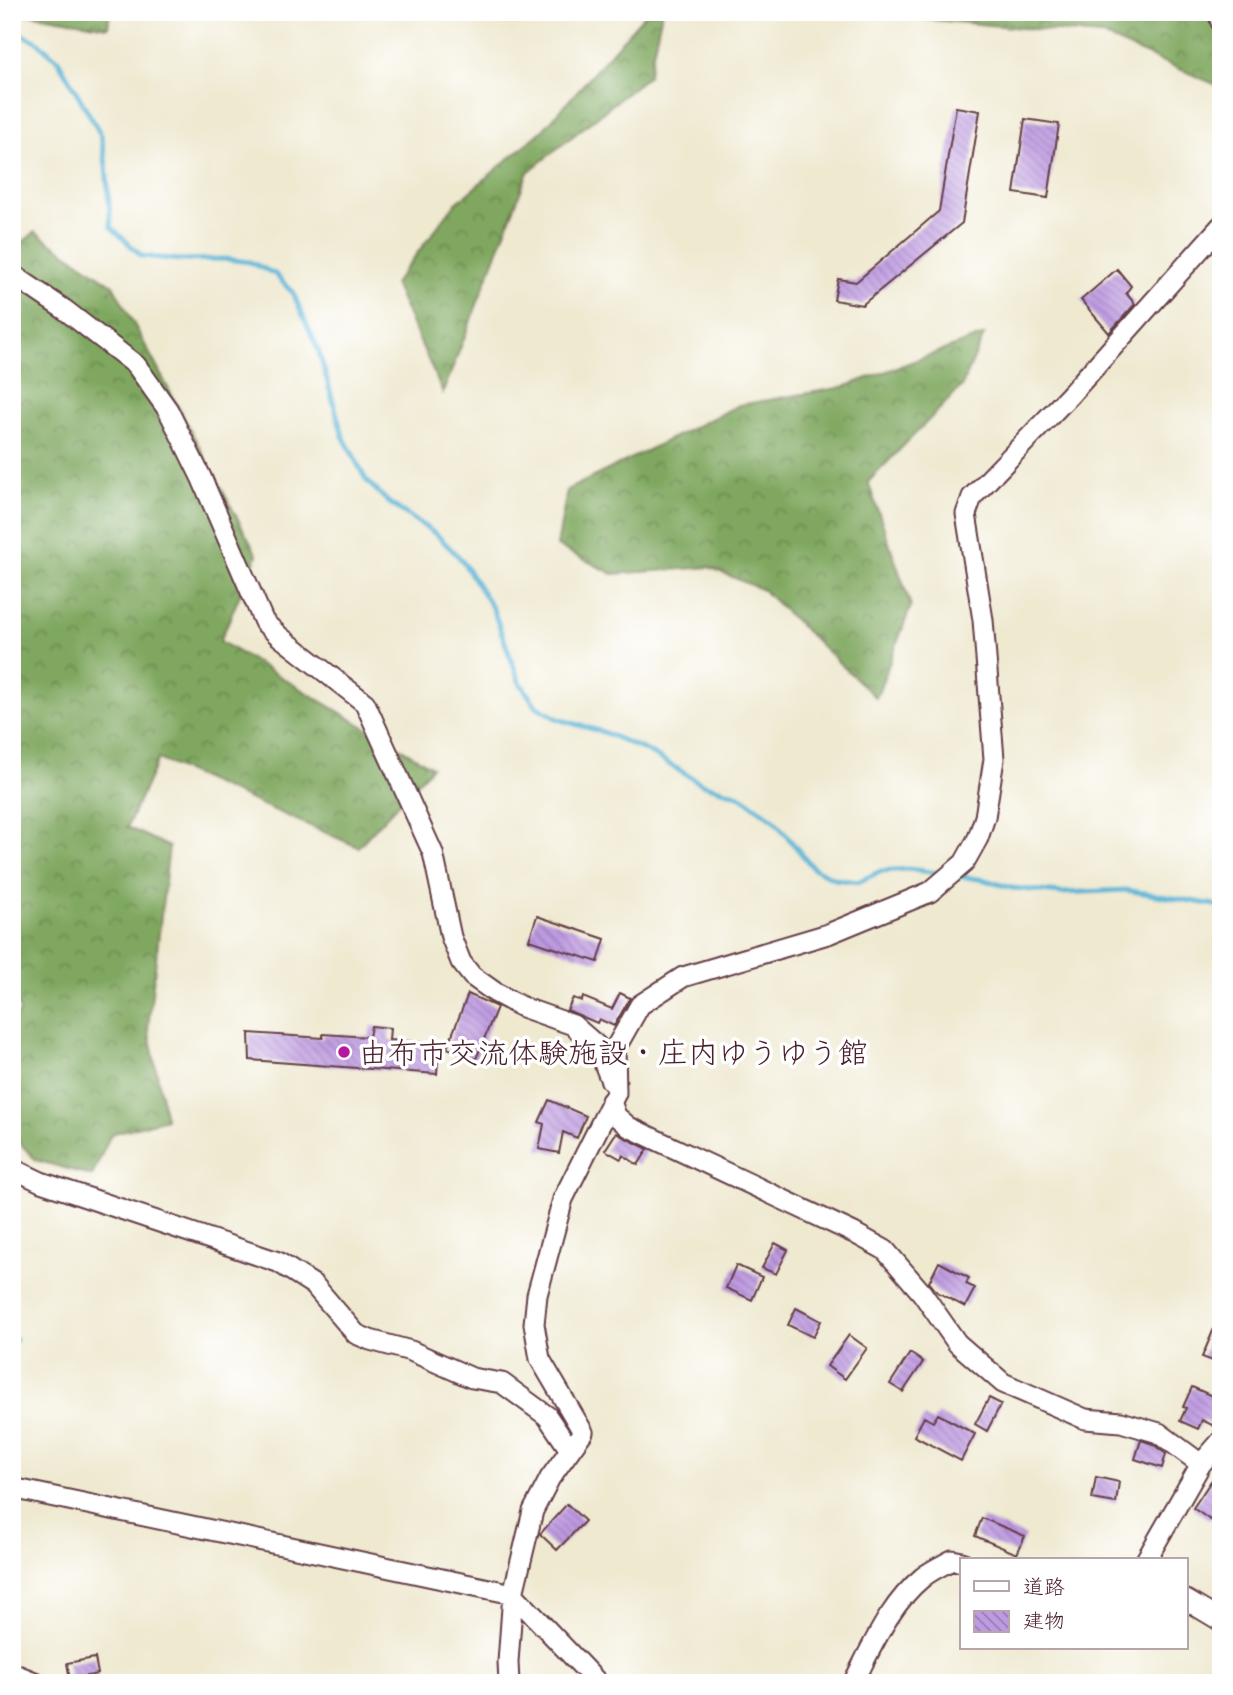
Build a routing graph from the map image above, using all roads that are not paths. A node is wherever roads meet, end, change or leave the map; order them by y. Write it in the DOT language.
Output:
graph roads {
  1 [pos="1218,12"];
  2 [pos="1221,22"];
  3 [pos="1221,226"];
  4 [pos="12,274"];
  5 [pos="614,1097"];
  6 [pos="12,1168"];
  7 [pos="1221,1441"];
  8 [pos="570,1450"];
  9 [pos="1201,1464"];
  10 [pos="12,1489"];
  11 [pos="1147,1558"];
  12 [pos="960,1562"];
  13 [pos="513,1594"];
  14 [pos="1188,1601"];
  15 [pos="1221,1620"];
  16 [pos="12,1673"];
  17 [pos="37,1683"];
  18 [pos="509,1683"];
  19 [pos="598,1683"];
  20 [pos="853,1683"];
  1 -- 2 [label="street"];
  3 -- 5 [label="street"];
  4 -- 5 [label="street"];
  5 -- 8 [label="street"];
  5 -- 9 [label="street"];
  6 -- 8 [label="street"];
  7 -- 9 [label="street"];
  8 -- 13 [label="street"];
  9 -- 11 [label="street"];
  10 -- 13 [label="street"];
  12 -- 20 [label="street"];
  13 -- 18 [label="street"];
  13 -- 19 [label="street"];
  14 -- 15 [label="street"];
  16 -- 17 [label="street"];
}
